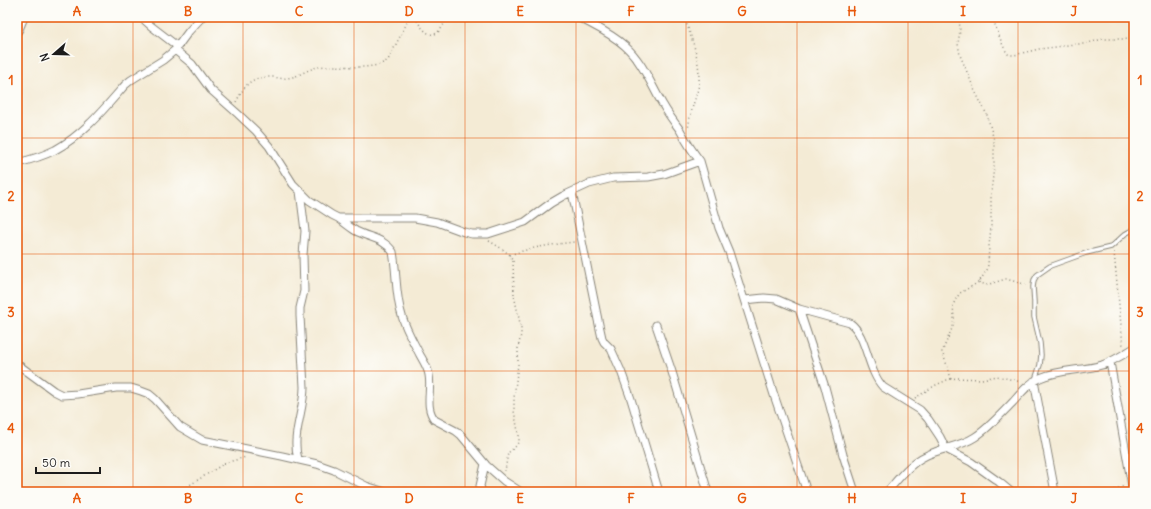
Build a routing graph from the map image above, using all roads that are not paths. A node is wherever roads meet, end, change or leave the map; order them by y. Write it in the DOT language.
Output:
graph roads {
  1 [pos="141,17"];
  2 [pos="202,17"];
  3 [pos="578,17"];
  4 [pos="176,48"];
  5 [pos="700,161"];
  6 [pos="17,163"];
  7 [pos="300,191"];
  8 [pos="572,192"];
  9 [pos="338,218"];
  10 [pos="1134,229"];
  11 [pos="745,300"];
  12 [pos="799,309"];
  13 [pos="656,325"];
  14 [pos="1134,348"];
  15 [pos="1110,362"];
  16 [pos="17,364"];
  17 [pos="1032,382"];
  18 [pos="946,449"];
  19 [pos="298,460"];
  20 [pos="485,464"];
  21 [pos="17,485"];
  22 [pos="18,492"];
  23 [pos="385,492"];
  24 [pos="482,492"];
  25 [pos="521,492"];
  26 [pos="659,492"];
  27 [pos="708,492"];
  28 [pos="807,492"];
  29 [pos="855,492"];
  30 [pos="887,492"];
  31 [pos="1011,492"];
  32 [pos="1055,492"];
  33 [pos="1133,492"];
  1 -- 4 [label="street"];
  2 -- 4 [label="street"];
  3 -- 5 [label="street"];
  4 -- 6 [label="street"];
  4 -- 7 [label="street"];
  5 -- 8 [label="street"];
  5 -- 11 [label="street"];
  7 -- 9 [label="street"];
  7 -- 19 [label="street"];
  8 -- 9 [label="street"];
  8 -- 26 [label="street"];
  9 -- 20 [label="street"];
  10 -- 17 [label="lane"];
  11 -- 12 [label="street"];
  11 -- 28 [label="street"];
  12 -- 18 [label="street"];
  12 -- 29 [label="street"];
  13 -- 27 [label="street"];
  14 -- 15 [label="street"];
  15 -- 17 [label="street"];
  15 -- 33 [label="street"];
  16 -- 19 [label="street"];
  17 -- 18 [label="street"];
  17 -- 32 [label="street"];
  18 -- 30 [label="street"];
  18 -- 31 [label="street"];
  19 -- 23 [label="street"];
  20 -- 24 [label="street"];
  20 -- 25 [label="street"];
  21 -- 22 [label="lane"];
}
